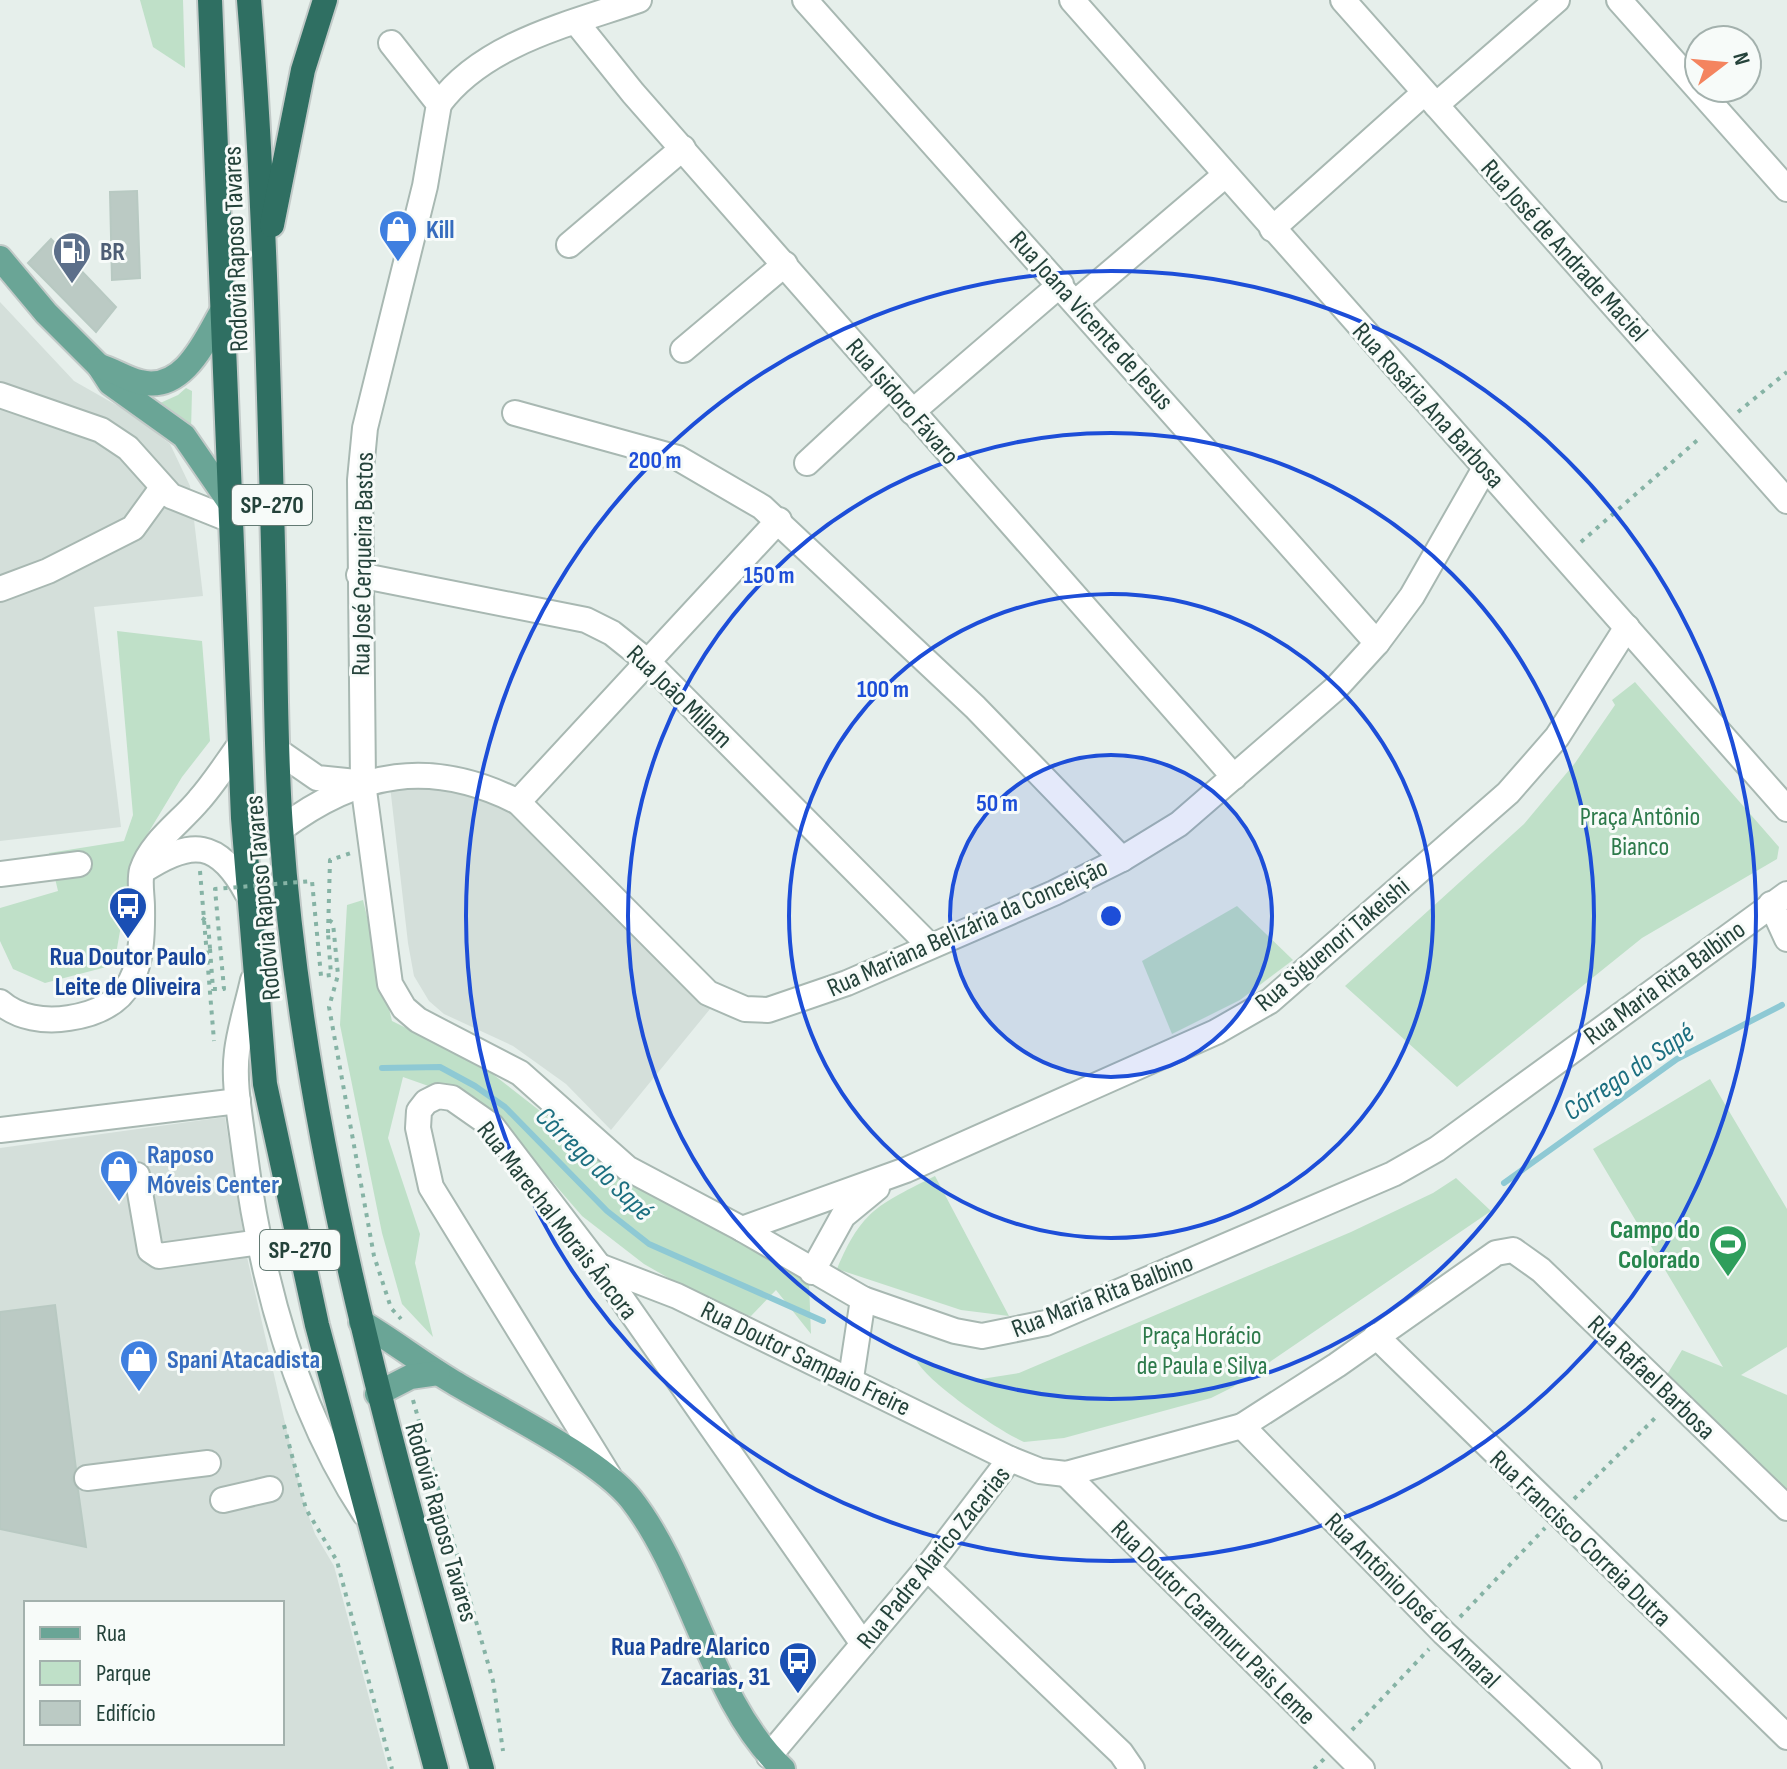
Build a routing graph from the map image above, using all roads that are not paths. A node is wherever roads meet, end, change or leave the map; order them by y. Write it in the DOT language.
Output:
graph roads {
  1 [pos="210,0"];
  2 [pos="249,0"];
  3 [pos="325,0"];
  4 [pos="639,0"];
  5 [pos="805,0"];
  6 [pos="1072,0"];
  7 [pos="1343,0"];
  8 [pos="1557,0"];
  9 [pos="1619,0"];
  10 [pos="576,22"];
  11 [pos="391,43"];
  12 [pos="1430,99"];
  13 [pos="439,104"];
  14 [pos="683,148"];
  15 [pos="1224,176"];
  16 [pos="1787,189"];
  17 [pos="1272,229"];
  18 [pos="569,245"];
  19 [pos="0,258"];
  20 [pos="265,259"];
  21 [pos="785,264"];
  22 [pos="1069,293"];
  23 [pos="221,313"];
  24 [pos="683,350"];
  25 [pos="99,366"];
  26 [pos="890,386"];
  27 [pos="0,395"];
  28 [pos="912,412"];
  29 [pos="515,413"];
  30 [pos="807,463"];
  31 [pos="1485,468"];
  32 [pos="162,488"];
  33 [pos="1787,501"];
  34 [pos="230,512"];
  35 [pos="779,520"];
  36 [pos="359,575"];
  37 [pos="0,589"];
  38 [pos="1627,627"];
  39 [pos="1377,643"];
  40 [pos="647,661"];
  41 [pos="239,746"];
  42 [pos="278,751"];
  43 [pos="1234,777"];
  44 [pos="363,783"];
  45 [pos="518,802"];
  46 [pos="1787,809"];
  47 [pos="281,829"];
  48 [pos="1122,859"];
  49 [pos="79,864"];
  50 [pos="142,871"];
  51 [pos="0,874"];
  52 [pos="247,893"];
  53 [pos="1779,899"];
  54 [pos="1787,939"];
  55 [pos="930,946"];
  56 [pos="255,973"];
  57 [pos="0,1002"];
  58 [pos="404,1008"];
  59 [pos="238,1101"];
  60 [pos="0,1130"];
  61 [pos="906,1170"];
  62 [pos="137,1175"];
  63 [pos="742,1229"];
  64 [pos="260,1242"];
  65 [pos="1513,1250"];
  66 [pos="599,1266"];
  67 [pos="812,1272"];
  68 [pos="863,1299"];
  69 [pos="361,1322"];
  70 [pos="1376,1336"];
  71 [pos="429,1374"];
  72 [pos="851,1378"];
  73 [pos="377,1394"];
  74 [pos="1242,1426"];
  75 [pos="1010,1459"];
  76 [pos="208,1463"];
  77 [pos="1066,1474"];
  78 [pos="609,1476"];
  79 [pos="87,1478"];
  80 [pos="270,1489"];
  81 [pos="223,1500"];
  82 [pos="1787,1508"];
  83 [pos="370,1521"];
  84 [pos="927,1568"];
  85 [pos="863,1644"];
  86 [pos="1787,1737"];
  87 [pos="776,1762"];
  88 [pos="436,1769"];
  89 [pos="482,1769"];
  90 [pos="1132,1769"];
  91 [pos="1362,1769"];
  92 [pos="1589,1769"];
  1 -- 23 [label="highway, Rodovia Raposo Tavares / SP-270"];
  2 -- 20 [label="highway, Rodovia Raposo Tavares / SP-270"];
  3 -- 20 [label="highway"];
  4 -- 10 [label="street"];
  5 -- 22 [label="street, Rua Joana Vicente de Jesus"];
  6 -- 15 [label="street, Rua Rosária Ana Barbosa"];
  7 -- 12 [label="street, Rua José de Andrade Maciel"];
  8 -- 12 [label="street"];
  9 -- 16 [label="street"];
  10 -- 13 [label="street"];
  10 -- 14 [label="street, Rua Isidoro Fávaro"];
  11 -- 13 [label="street"];
  12 -- 17 [label="street"];
  12 -- 33 [label="street, Rua José de Andrade Maciel"];
  13 -- 36 [label="street, Rua José Cerqueira Bastos"];
  14 -- 18 [label="street"];
  14 -- 21 [label="street, Rua Isidoro Fávaro"];
  15 -- 17 [label="street, Rua Rosária Ana Barbosa"];
  15 -- 22 [label="street"];
  17 -- 31 [label="street, Rua Rosária Ana Barbosa"];
  19 -- 25 [label="main road"];
  20 -- 42 [label="highway, Rodovia Raposo Tavares / SP-270"];
  21 -- 24 [label="street"];
  21 -- 26 [label="street, Rua Isidoro Fávaro"];
  22 -- 28 [label="street"];
  22 -- 39 [label="street, Rua Joana Vicente de Jesus"];
  23 -- 25 [label="main road"];
  23 -- 34 [label="highway, Rodovia Raposo Tavares / SP-270"];
  25 -- 34 [label="main road"];
  26 -- 28 [label="street, Rua Isidoro Fávaro"];
  26 -- 30 [label="street"];
  27 -- 32 [label="street"];
  28 -- 43 [label="street, Rua Isidoro Fávaro"];
  29 -- 35 [label="street"];
  31 -- 38 [label="street, Rua Rosária Ana Barbosa"];
  31 -- 39 [label="street, Rua Mariana Belizária da Conceição"];
  32 -- 34 [label="street"];
  32 -- 37 [label="street"];
  34 -- 41 [label="highway, Rodovia Raposo Tavares / SP-270"];
  35 -- 40 [label="street"];
  35 -- 48 [label="street"];
  36 -- 40 [label="street, Rua João Millam"];
  36 -- 44 [label="street, Rua José Cerqueira Bastos"];
  38 -- 46 [label="street, Rua Rosária Ana Barbosa"];
  38 -- 61 [label="street, Rua Siguenori Takeishi"];
  39 -- 43 [label="street, Rua Mariana Belizária da Conceição"];
  40 -- 45 [label="street"];
  40 -- 55 [label="street, Rua João Millam"];
  41 -- 50 [label="street"];
  41 -- 52 [label="highway, Rodovia Raposo Tavares / SP-270"];
  42 -- 44 [label="street, Rua Mariana Belizária da Conceição"];
  42 -- 47 [label="highway, Rodovia Raposo Tavares / SP-270"];
  43 -- 48 [label="street, Rua Mariana Belizária da Conceição"];
  44 -- 45 [label="street, Rua Mariana Belizária da Conceição"];
  44 -- 47 [label="street, Rua Mariana Belizária da Conceição"];
  44 -- 58 [label="street, Rua José Cerqueira Bastos"];
  45 -- 55 [label="street, Rua Mariana Belizária da Conceição"];
  47 -- 69 [label="highway, Rodovia Raposo Tavares / SP-270"];
  48 -- 55 [label="street, Rua Mariana Belizária da Conceição"];
  49 -- 51 [label="street"];
  50 -- 52 [label="street"];
  50 -- 57 [label="street"];
  52 -- 56 [label="highway, Rodovia Raposo Tavares / SP-270"];
  53 -- 54 [label="street"];
  53 -- 68 [label="street, Rua Maria Rita Balbino"];
  56 -- 59 [label="street"];
  56 -- 83 [label="highway, Rodovia Raposo Tavares / SP-270"];
  58 -- 63 [label="street, Rua Maria Rita Balbino"];
  59 -- 60 [label="street"];
  59 -- 64 [label="street"];
  61 -- 63 [label="street, Rua Siguenori Takeishi"];
  61 -- 67 [label="street, Rua Siguenori Takeishi"];
  62 -- 64 [label="street"];
  63 -- 67 [label="street, Rua Maria Rita Balbino"];
  64 -- 83 [label="street"];
  65 -- 70 [label="street, Rua Padre Alarico Zacarias"];
  65 -- 82 [label="street, Rua Rafael Barbosa"];
  66 -- 72 [label="street, Rua Doutor Sampaio Freire"];
  66 -- 78 [label="street, Rua Marechal Morais Âncora"];
  66 -- 85 [label="street, Rua Marechal Morais Âncora"];
  67 -- 68 [label="street, Rua Maria Rita Balbino"];
  68 -- 72 [label="street"];
  69 -- 71 [label="main road"];
  69 -- 73 [label="highway, Rodovia Raposo Tavares / SP-270"];
  70 -- 74 [label="street, Rua Padre Alarico Zacarias"];
  70 -- 86 [label="street, Rua Francisco Correia Dutra"];
  71 -- 73 [label="main road"];
  71 -- 78 [label="main road"];
  72 -- 75 [label="street, Rua Doutor Sampaio Freire"];
  73 -- 89 [label="highway, Rodovia Raposo Tavares / SP-270"];
  74 -- 77 [label="street, Rua Padre Alarico Zacarias"];
  74 -- 92 [label="street, Rua Antônio José do Amaral"];
  75 -- 77 [label="street, Rua Padre Alarico Zacarias"];
  75 -- 84 [label="street, Rua Padre Alarico Zacarias"];
  76 -- 79 [label="street"];
  77 -- 91 [label="street, Rua Doutor Caramuru Pais Leme"];
  78 -- 87 [label="main road"];
  80 -- 81 [label="street"];
  83 -- 88 [label="highway, Rodovia Raposo Tavares / SP-270"];
  84 -- 85 [label="street, Rua Padre Alarico Zacarias"];
  84 -- 90 [label="street"];
  85 -- 87 [label="street, Rua Padre Alarico Zacarias"];
}
